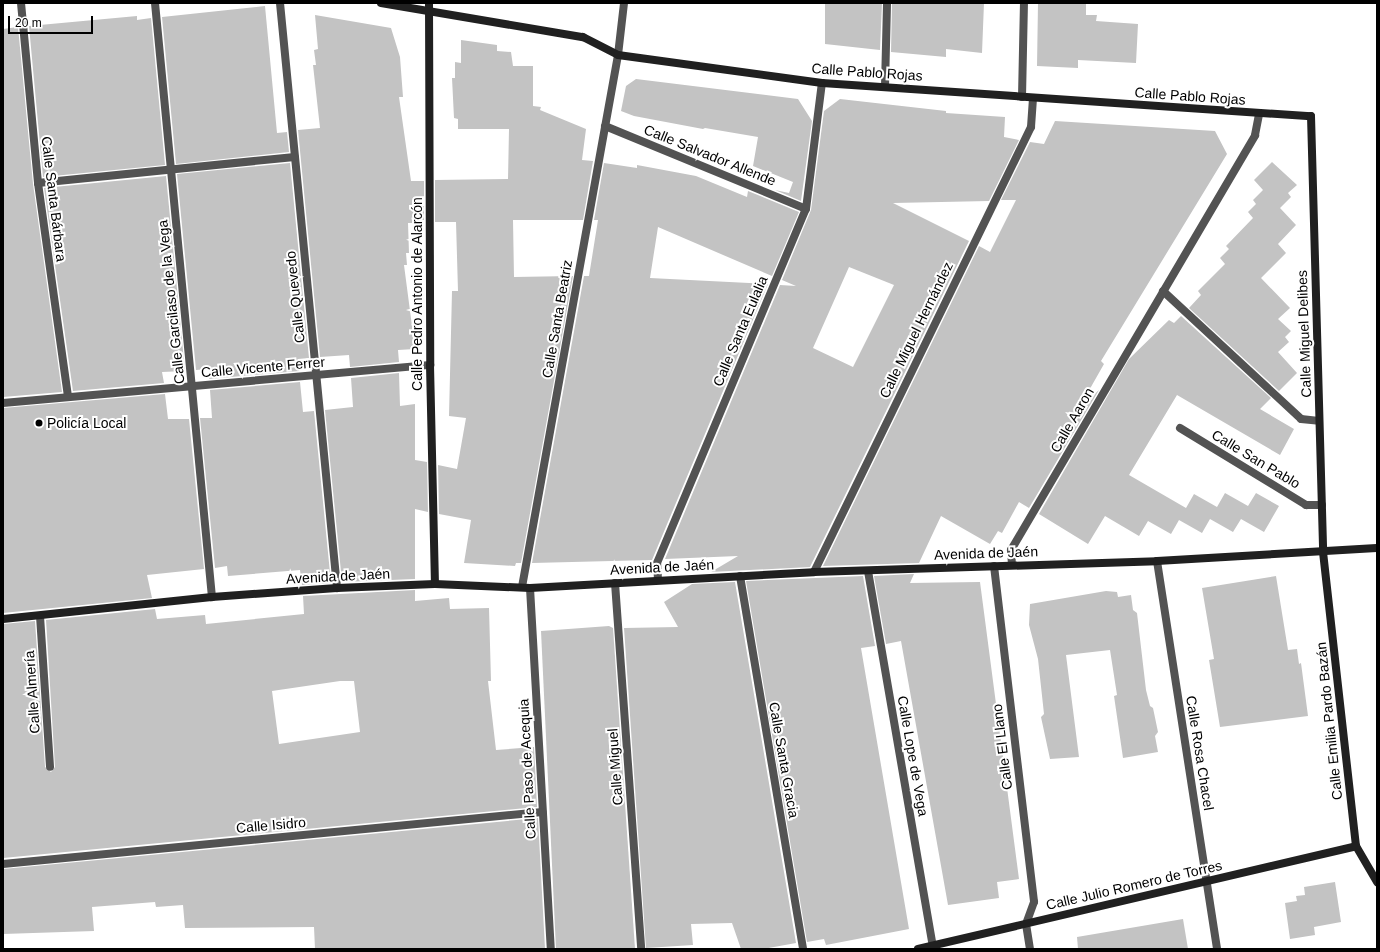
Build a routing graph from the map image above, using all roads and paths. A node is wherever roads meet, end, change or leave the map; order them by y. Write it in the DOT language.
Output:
graph roads {
  1 [pos="21,3"];
  2 [pos="156,3"];
  3 [pos="280,3"];
  4 [pos="381,3"];
  5 [pos="624,3"];
  6 [pos="887,3"];
  7 [pos="1024,3"];
  8 [pos="429,7"];
  9 [pos="618,55"];
  10 [pos="822,83"];
  11 [pos="885,86"];
  12 [pos="1022,97"];
  13 [pos="1033,98"];
  14 [pos="1259,114"];
  15 [pos="1311,116"];
  16 [pos="605,126"];
  17 [pos="295,156"];
  18 [pos="170,170"];
  19 [pos="38,183"];
  20 [pos="806,208"];
  21 [pos="1163,291"];
  22 [pos="430,365"];
  23 [pos="316,375"];
  24 [pos="193,386"];
  25 [pos="68,397"];
  26 [pos="3,403"];
  27 [pos="1319,421"];
  28 [pos="1180,428"];
  29 [pos="1322,506"];
  30 [pos="1377,548"];
  31 [pos="1323,552"];
  32 [pos="1157,561"];
  33 [pos="1012,565"];
  34 [pos="994,566"];
  35 [pos="868,571"];
  36 [pos="814,572"];
  37 [pos="740,576"];
  38 [pos="658,580"];
  39 [pos="615,583"];
  40 [pos="435,584"];
  41 [pos="522,587"];
  42 [pos="337,588"];
  43 [pos="530,588"];
  44 [pos="212,598"];
  45 [pos="40,616"];
  46 [pos="3,619"];
  47 [pos="50,767"];
  48 [pos="542,812"];
  49 [pos="1356,846"];
  50 [pos="3,864"];
  51 [pos="1207,882"];
  52 [pos="1377,882"];
  53 [pos="1026,924"];
  54 [pos="933,946"];
  55 [pos="552,949"];
  56 [pos="641,949"];
  57 [pos="803,949"];
  58 [pos="918,949"];
  59 [pos="1030,949"];
  60 [pos="1217,949"];
  1 -- 19 [label="street, Calle Santa Bárbara"];
  2 -- 18 [label="street, Calle Garcilaso de la Vega"];
  3 -- 17 [label="street, Calle Quevedo"];
  4 -- 8 [label="street, Calle Pablo Rojas"];
  5 -- 9 [label="street, Calle Santa Beatriz"];
  6 -- 11 [label="street"];
  7 -- 12 [label="street"];
  8 -- 9 [label="street, Calle Pablo Rojas"];
  8 -- 22 [label="street, Calle Pedro Antonio de Alarcón"];
  9 -- 10 [label="street, Calle Pablo Rojas"];
  9 -- 16 [label="street, Calle Santa Beatriz"];
  10 -- 11 [label="street, Calle Pablo Rojas"];
  10 -- 20 [label="street, Calle Santa Eulalia"];
  11 -- 12 [label="street, Calle Pablo Rojas"];
  12 -- 13 [label="street, Calle Pablo Rojas"];
  13 -- 14 [label="street, Calle Pablo Rojas"];
  13 -- 36 [label="street, Calle Miguel Hernández"];
  14 -- 15 [label="street, Calle Pablo Rojas"];
  14 -- 21 [label="street, Calle Aaron"];
  15 -- 27 [label="street, Calle Miguel Delibes"];
  16 -- 20 [label="street, Calle Salvador Allende"];
  16 -- 41 [label="street, Calle Santa Beatriz"];
  17 -- 18 [label="street"];
  17 -- 23 [label="street, Calle Quevedo"];
  18 -- 19 [label="street"];
  18 -- 24 [label="street, Calle Garcilaso de la Vega"];
  19 -- 25 [label="street, Calle Santa Bárbara"];
  20 -- 38 [label="street, Calle Santa Eulalia"];
  21 -- 27 [label="street"];
  21 -- 33 [label="street, Calle Aaron"];
  22 -- 23 [label="street, Calle Vicente Ferrer"];
  22 -- 40 [label="street, Calle Pedro Antonio de Alarcón"];
  23 -- 24 [label="street, Calle Vicente Ferrer"];
  23 -- 42 [label="street, Calle Quevedo"];
  24 -- 25 [label="street, Calle Vicente Ferrer"];
  24 -- 44 [label="street, Calle Garcilaso de la Vega"];
  25 -- 26 [label="street, Calle Vicente Ferrer"];
  27 -- 29 [label="street, Calle Miguel Delibes"];
  28 -- 29 [label="street, Calle San Pablo"];
  29 -- 31 [label="street, Calle Miguel Delibes"];
  30 -- 31 [label="street, Avenida de Jaén"];
  31 -- 32 [label="street, Avenida de Jaén"];
  31 -- 49 [label="street, Calle Emilia Pardo Bazán"];
  32 -- 33 [label="street, Avenida de Jaén"];
  32 -- 51 [label="street, Calle Rosa Chacel"];
  33 -- 34 [label="street, Avenida de Jaén"];
  34 -- 35 [label="street, Avenida de Jaén"];
  34 -- 53 [label="street, Calle El Llano"];
  35 -- 36 [label="street, Avenida de Jaén"];
  35 -- 54 [label="street, Calle Lope de Vega"];
  36 -- 37 [label="street, Avenida de Jaén"];
  37 -- 38 [label="street, Avenida de Jaén"];
  37 -- 57 [label="street, Calle Santa Gracia"];
  38 -- 39 [label="street, Avenida de Jaén"];
  39 -- 43 [label="street, Avenida de Jaén"];
  39 -- 56 [label="street, Calle Miguel"];
  40 -- 41 [label="street, Avenida de Jaén"];
  40 -- 42 [label="street, Avenida de Jaén"];
  41 -- 43 [label="street, Avenida de Jaén"];
  42 -- 44 [label="street, Avenida de Jaén"];
  43 -- 48 [label="street, Calle Paso de Acequia"];
  44 -- 45 [label="street, Avenida de Jaén"];
  45 -- 46 [label="street, Avenida de Jaén"];
  45 -- 47 [label="street, Calle Almería"];
  48 -- 50 [label="street, Calle Isidro"];
  48 -- 55 [label="street, Calle Paso de Acequia"];
  49 -- 51 [label="street, Calle Julio Romero de Torres"];
  49 -- 52 [label="street, Calle Emilia Pardo Bazán"];
  51 -- 53 [label="street, Calle Julio Romero de Torres"];
  51 -- 60 [label="street, Calle Rosa Chacel"];
  53 -- 54 [label="street, Calle Julio Romero de Torres"];
  53 -- 59 [label="street"];
  54 -- 58 [label="street, Calle Julio Romero de Torres"];
}
